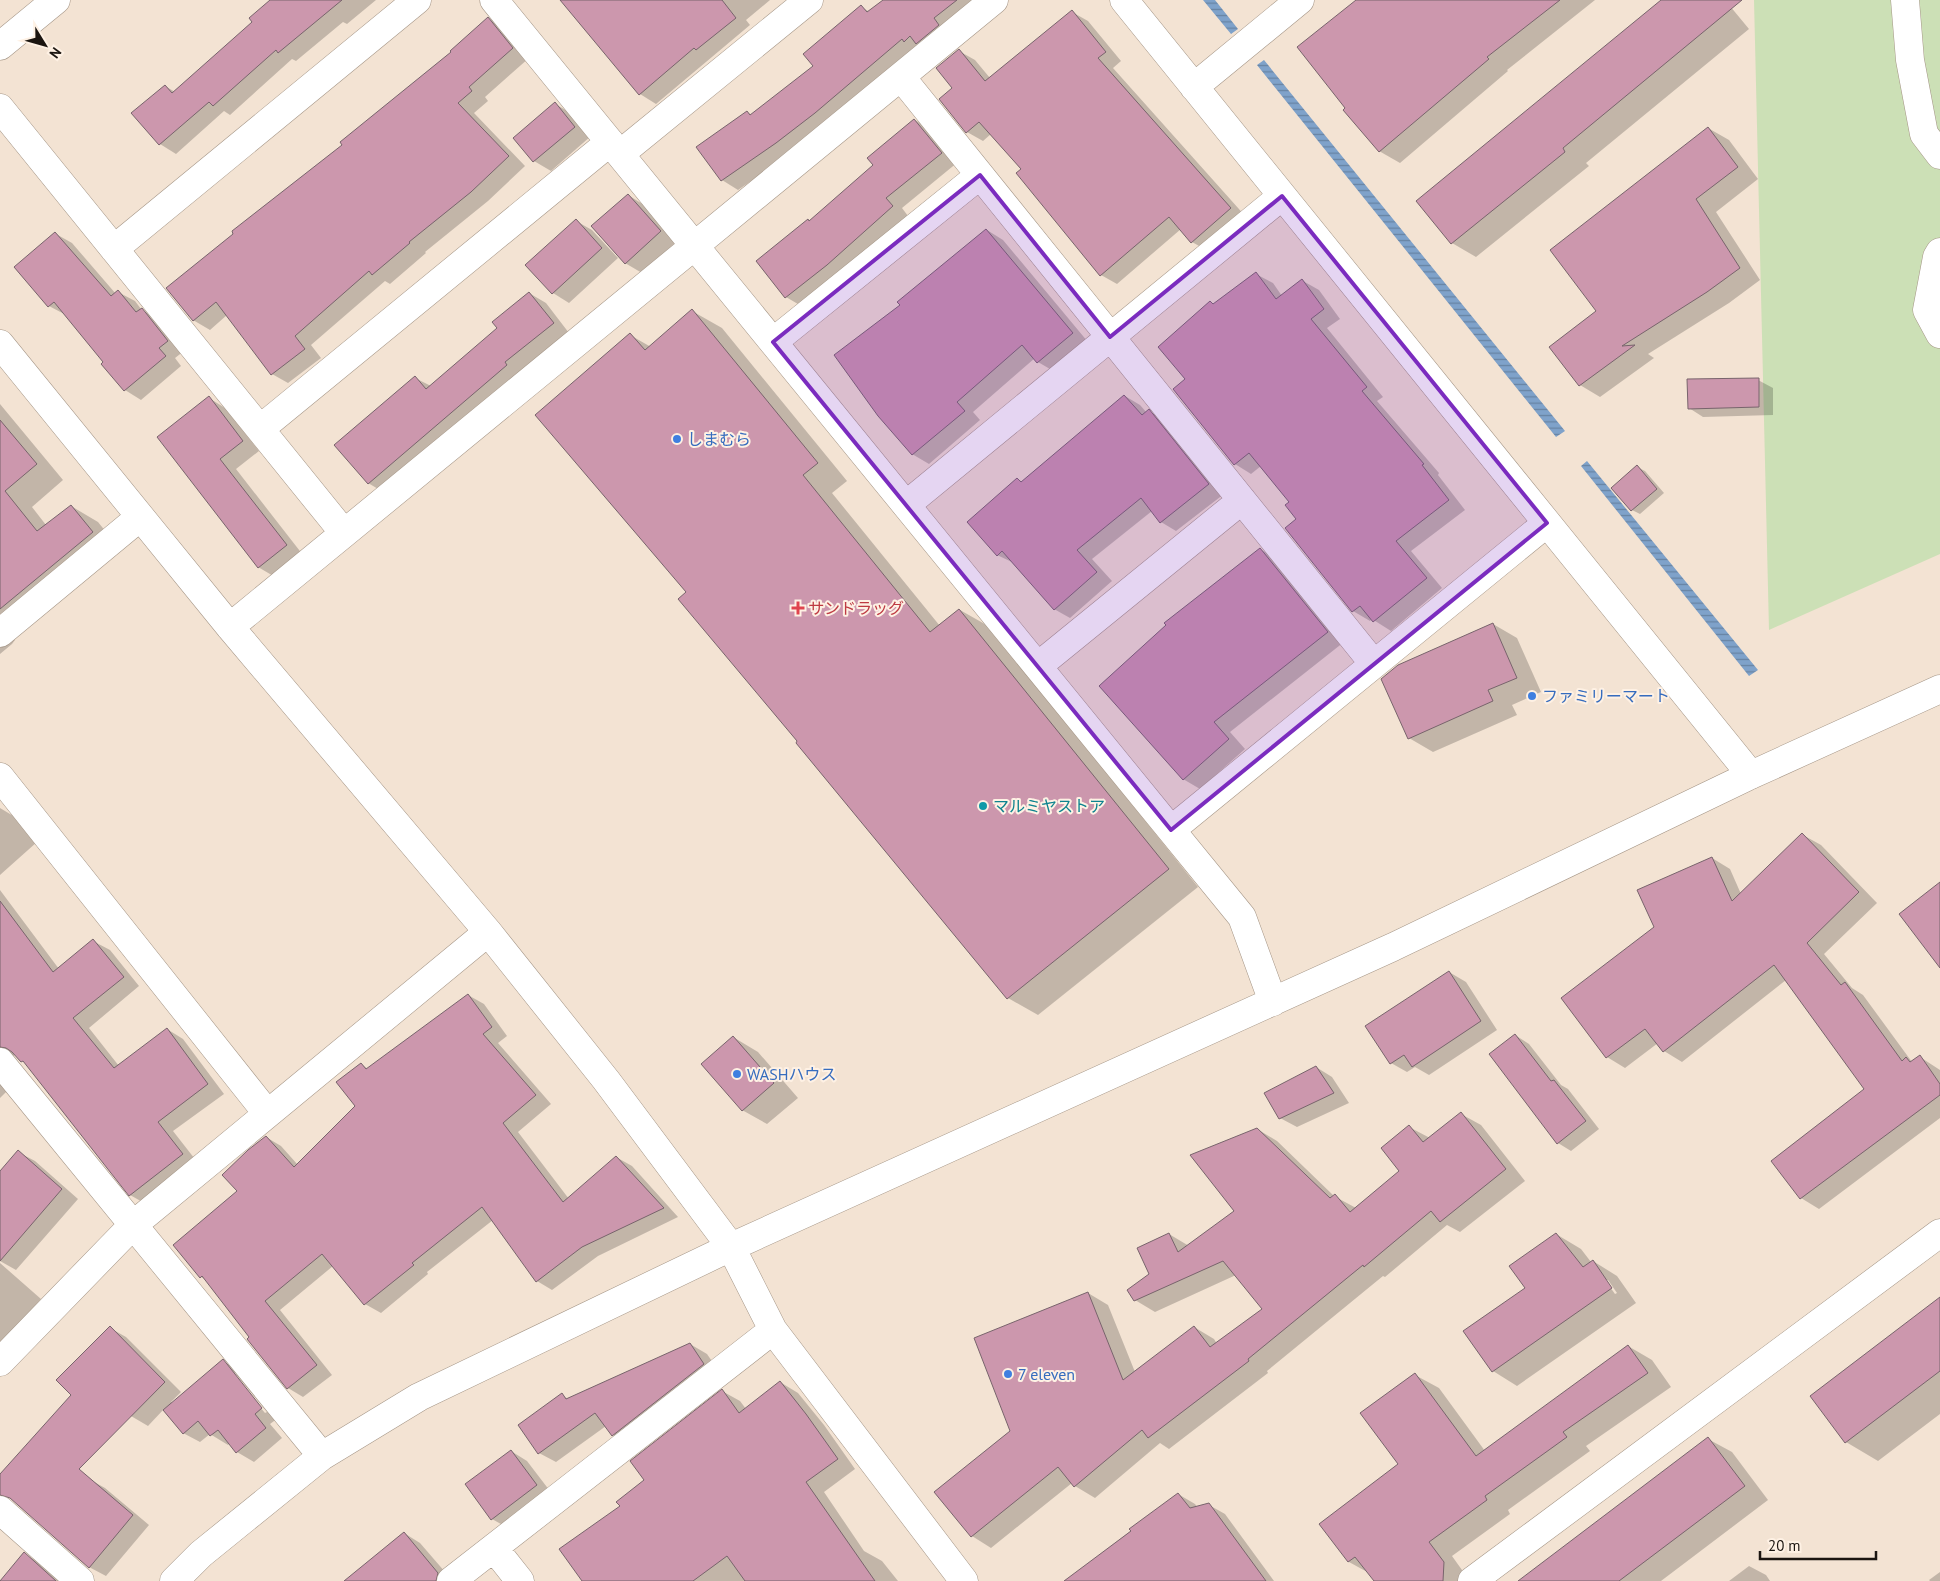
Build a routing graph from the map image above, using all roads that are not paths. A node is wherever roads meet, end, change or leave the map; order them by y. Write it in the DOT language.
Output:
graph roads {
  1 [pos="56,0"];
  2 [pos="417,0"];
  3 [pos="494,0"];
  4 [pos="809,0"];
  5 [pos="994,0"];
  6 [pos="1124,0"];
  7 [pos="1300,0"];
  8 [pos="1905,0"];
  9 [pos="0,46"];
  10 [pos="901,76"];
  11 [pos="1194,87"];
  12 [pos="0,108"];
  13 [pos="615,148"];
  14 [pos="1940,155"];
  15 [pos="980,175"];
  16 [pos="1282,196"];
  17 [pos="695,246"];
  18 [pos="114,250"];
  19 [pos="1940,252"];
  20 [pos="1940,334"];
  21 [pos="1110,337"];
  22 [pos="773,342"];
  23 [pos="0,344"];
  24 [pos="260,429"];
  25 [pos="1242,500"];
  26 [pos="906,505"];
  27 [pos="140,517"];
  28 [pos="1547,523"];
  29 [pos="344,532"];
  30 [pos="230,627"];
  31 [pos="0,633"];
  32 [pos="1374,664"];
  33 [pos="1038,666"];
  34 [pos="1940,689"];
  35 [pos="1751,775"];
  36 [pos="0,776"];
  37 [pos="1171,830"];
  38 [pos="488,932"];
  39 [pos="1272,1002"];
  40 [pos="0,1062"];
  41 [pos="267,1113"];
  42 [pos="133,1225"];
  43 [pos="1940,1233"];
  44 [pos="732,1247"];
  45 [pos="773,1330"];
  46 [pos="0,1362"];
  47 [pos="322,1456"];
  48 [pos="0,1510"];
  49 [pos="494,1548"];
  50 [pos="80,1581"];
  51 [pos="174,1581"];
  52 [pos="452,1581"];
  53 [pos="520,1581"];
  54 [pos="964,1581"];
  55 [pos="1472,1581"];
  1 -- 9 [label="street"];
  2 -- 18 [label="street"];
  3 -- 13 [label="street"];
  4 -- 13 [label="street"];
  5 -- 10 [label="street"];
  6 -- 11 [label="street"];
  7 -- 11 [label="street"];
  8 -- 14 [label="street"];
  10 -- 15 [label="street"];
  10 -- 17 [label="street"];
  11 -- 16 [label="street"];
  12 -- 18 [label="street"];
  13 -- 17 [label="street"];
  13 -- 24 [label="street"];
  15 -- 21 [label="street"];
  15 -- 22 [label="street"];
  16 -- 21 [label="street"];
  16 -- 28 [label="street"];
  17 -- 22 [label="street"];
  17 -- 29 [label="street"];
  18 -- 24 [label="street"];
  19 -- 20 [label="street"];
  21 -- 25 [label="street"];
  21 -- 26 [label="street"];
  22 -- 26 [label="street"];
  23 -- 27 [label="street"];
  24 -- 29 [label="street"];
  25 -- 32 [label="street"];
  25 -- 33 [label="street"];
  26 -- 33 [label="street"];
  27 -- 30 [label="street"];
  27 -- 31 [label="street"];
  28 -- 32 [label="street"];
  28 -- 35 [label="street"];
  29 -- 30 [label="street"];
  30 -- 38 [label="street"];
  32 -- 37 [label="street"];
  33 -- 37 [label="street"];
  34 -- 35 [label="street"];
  35 -- 39 [label="street"];
  36 -- 41 [label="street"];
  37 -- 39 [label="street"];
  38 -- 41 [label="street"];
  38 -- 44 [label="street"];
  39 -- 44 [label="street"];
  40 -- 42 [label="street"];
  41 -- 42 [label="street"];
  42 -- 46 [label="street"];
  42 -- 47 [label="street"];
  43 -- 55 [label="street"];
  44 -- 45 [label="street"];
  44 -- 47 [label="street"];
  45 -- 49 [label="street"];
  45 -- 54 [label="street"];
  47 -- 51 [label="street"];
  48 -- 50 [label="street"];
  49 -- 52 [label="street"];
  49 -- 53 [label="street"];
}
